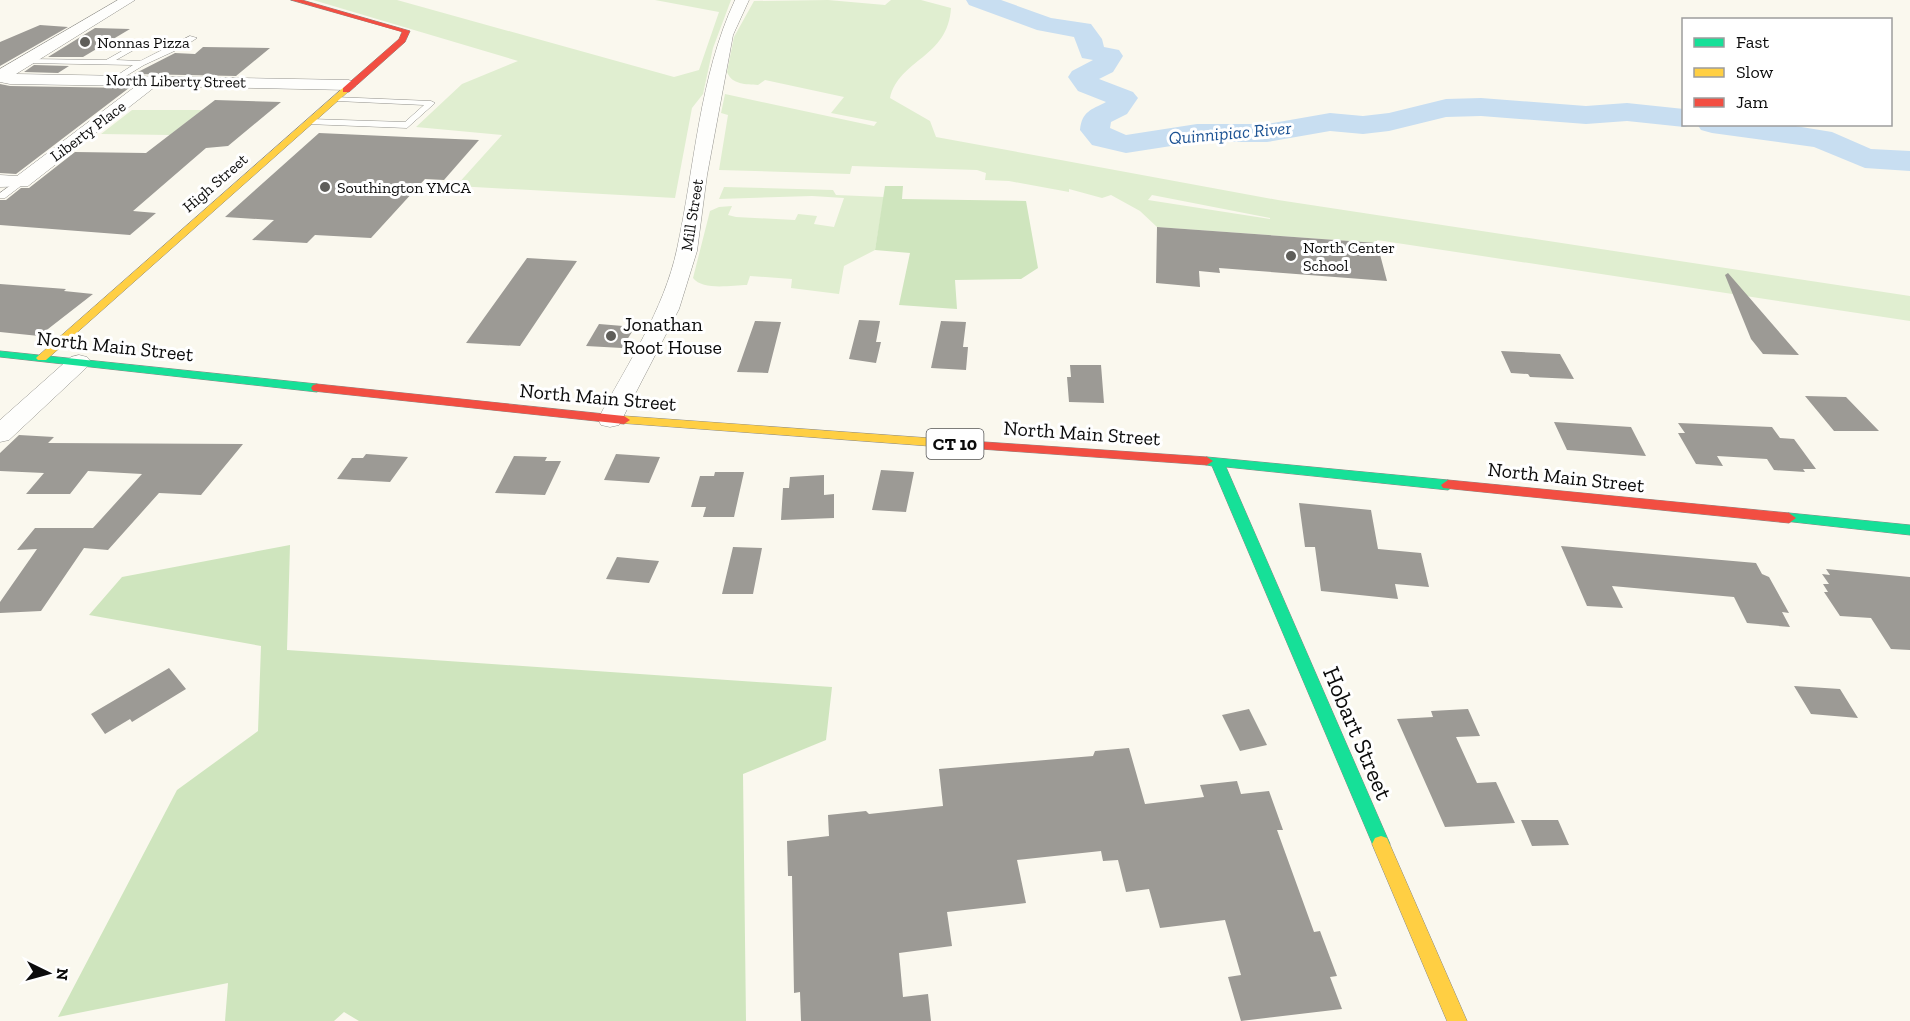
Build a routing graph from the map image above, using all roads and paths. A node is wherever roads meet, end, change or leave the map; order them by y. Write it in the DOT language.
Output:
graph roads {
  1 [pos="128,0"];
  2 [pos="294,0"];
  3 [pos="742,0"];
  4 [pos="193,38"];
  5 [pos="136,45"];
  6 [pos="28,61"];
  7 [pos="108,62"];
  8 [pos="141,63"];
  9 [pos="1,75"];
  10 [pos="116,80"];
  11 [pos="154,80"];
  12 [pos="350,86"];
  13 [pos="337,99"];
  14 [pos="310,122"];
  15 [pos="1,189"];
  16 [pos="0,354"];
  17 [pos="42,358"];
  18 [pos="80,362"];
  19 [pos="610,419"];
  20 [pos="0,434"];
  21 [pos="1217,462"];
  22 [pos="1910,530"];
  23 [pos="1457,1021"];
  1 -- 6 [label="street"];
  2 -- 12 [label="main road, High Street"];
  3 -- 19 [label="street, Mill Street"];
  4 -- 8 [label="lane"];
  5 -- 7 [label="lane"];
  6 -- 7 [label="lane"];
  6 -- 9 [label="street"];
  7 -- 8 [label="lane"];
  8 -- 10 [label="lane"];
  9 -- 10 [label="street, North Liberty Street"];
  10 -- 11 [label="street, North Liberty Street"];
  11 -- 12 [label="street, North Liberty Street"];
  11 -- 15 [label="street, Liberty Place"];
  12 -- 13 [label="main road, High Street"];
  13 -- 14 [label="main road, High Street"];
  13 -- 14 [label="lane"];
  14 -- 17 [label="main road, High Street"];
  16 -- 17 [label="main road, North Main Street / CT 10"];
  17 -- 18 [label="main road, North Main Street / CT 10"];
  18 -- 19 [label="main road, North Main Street / CT 10"];
  18 -- 20 [label="street"];
  19 -- 21 [label="main road, North Main Street / CT 10"];
  21 -- 22 [label="main road, North Main Street / CT 10"];
  21 -- 23 [label="main road, Hobart Street"];
}
